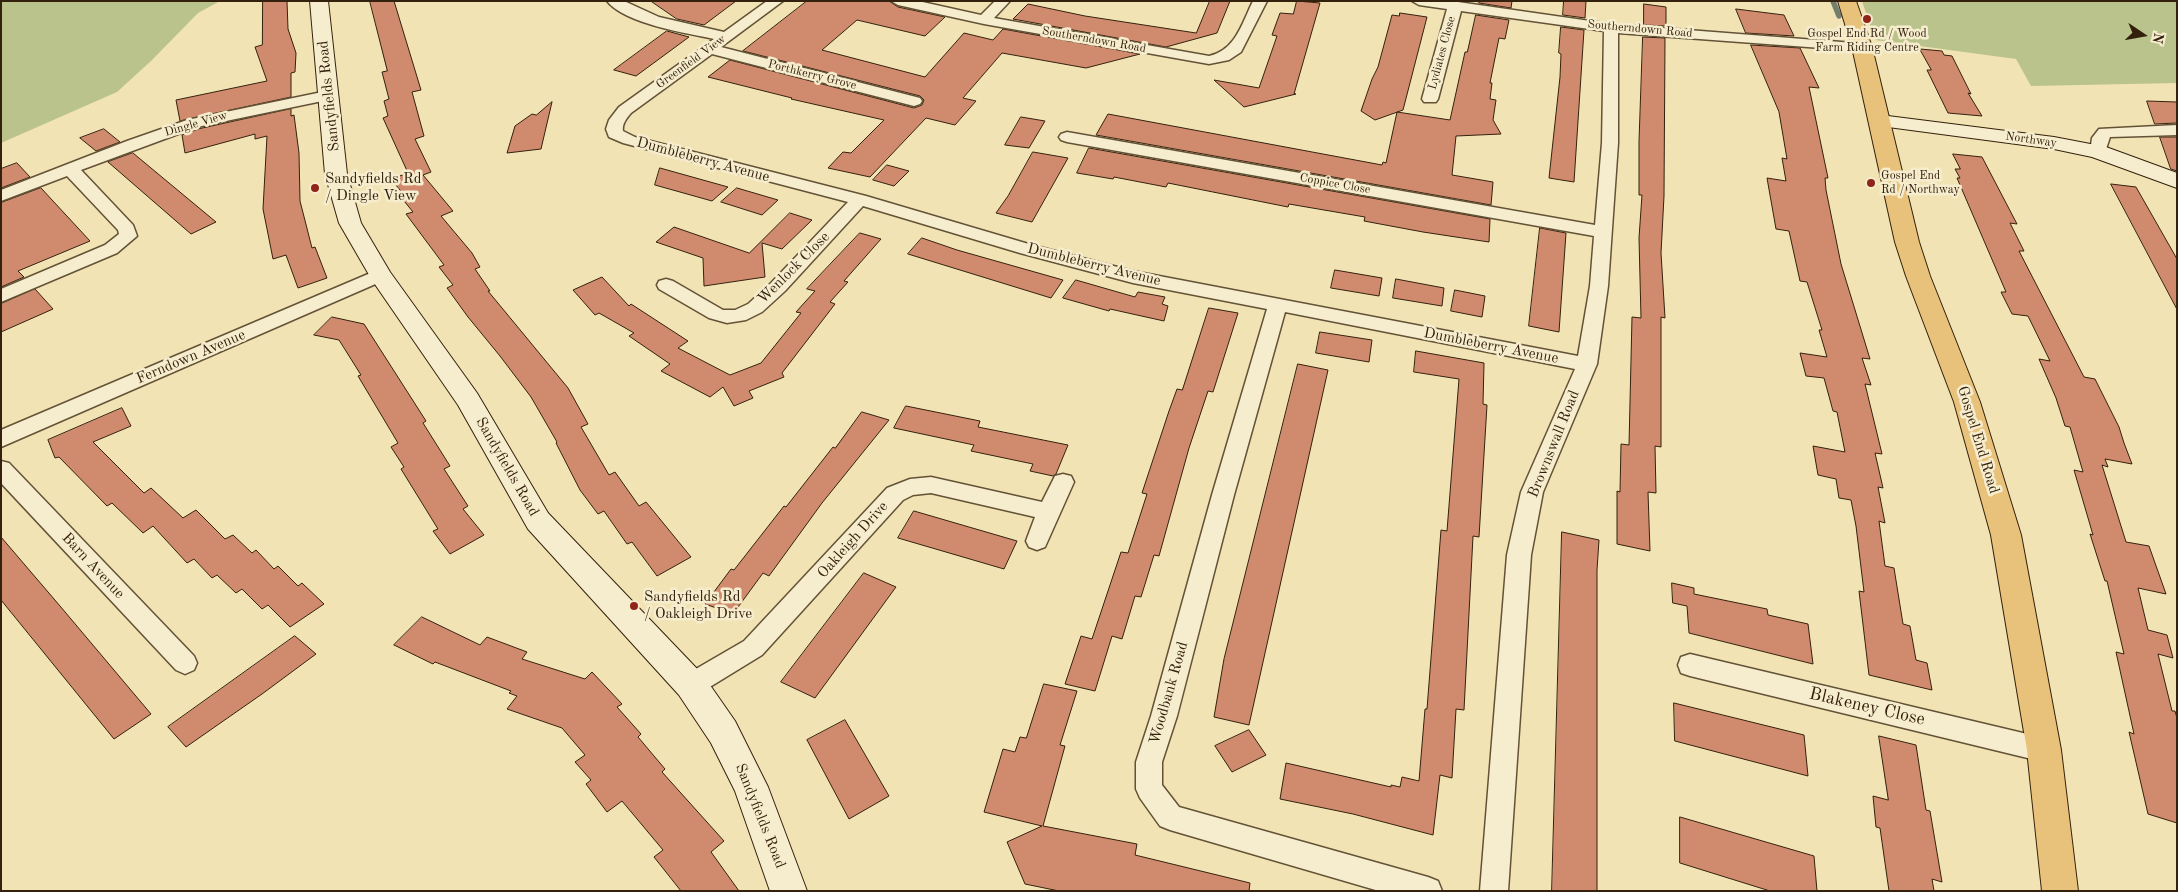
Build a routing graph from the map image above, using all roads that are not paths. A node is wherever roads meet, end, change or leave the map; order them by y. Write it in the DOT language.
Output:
graph roads {
  1 [pos="319,1"];
  2 [pos="614,1"];
  3 [pos="776,1"];
  4 [pos="898,1"];
  5 [pos="1004,1"];
  6 [pos="1260,1"];
  7 [pos="1419,1"];
  8 [pos="1847,1"];
  9 [pos="1455,6"];
  10 [pos="984,20"];
  11 [pos="1612,28"];
  12 [pos="726,37"];
  13 [pos="1862,48"];
  14 [pos="710,49"];
  15 [pos="327,96"];
  16 [pos="1430,100"];
  17 [pos="915,101"];
  18 [pos="1880,121"];
  19 [pos="614,129"];
  20 [pos="2177,130"];
  21 [pos="1066,137"];
  22 [pos="2098,152"];
  23 [pos="70,169"];
  24 [pos="2177,181"];
  25 [pos="1,196"];
  26 [pos="860,200"];
  27 [pos="1603,232"];
  28 [pos="380,275"];
  29 [pos="666,285"];
  30 [pos="1,296"];
  31 [pos="1278,305"];
  32 [pos="1587,364"];
  33 [pos="1,439"];
  34 [pos="1,469"];
  35 [pos="1064,482"];
  36 [pos="1048,512"];
  37 [pos="1037,540"];
  38 [pos="185,663"];
  39 [pos="1690,665"];
  40 [pos="691,685"];
  41 [pos="2044,750"];
  42 [pos="789,891"];
  43 [pos="1428,891"];
  44 [pos="1494,891"];
  45 [pos="2060,891"];
  1 -- 15 [label="street, Sandyfields Road"];
  2 -- 12 [label="street"];
  3 -- 12 [label="street, Greenfield View"];
  4 -- 10 [label="street, Southerndown Road"];
  5 -- 10 [label="street"];
  6 -- 10 [label="street, Southerndown Road"];
  7 -- 9 [label="street, Southerndown Road"];
  8 -- 13 [label="main road, Gospel End Road"];
  9 -- 11 [label="street, Southerndown Road"];
  9 -- 16 [label="street, Lydiates Close"];
  11 -- 13 [label="street, Southerndown Road"];
  11 -- 27 [label="street, Brownswall Road"];
  12 -- 14 [label="street, Greenfield View"];
  13 -- 18 [label="main road, Gospel End Road"];
  14 -- 17 [label="street, Porthkerry Grove"];
  14 -- 19 [label="street, Greenfield View"];
  15 -- 23 [label="street, Dingle View"];
  15 -- 28 [label="street, Sandyfields Road"];
  18 -- 22 [label="street, Northway"];
  18 -- 41 [label="main road, Gospel End Road"];
  19 -- 26 [label="street, Dumbleberry Avenue"];
  20 -- 22 [label="street"];
  21 -- 27 [label="street, Coppice Close"];
  22 -- 24 [label="street, Northway"];
  23 -- 25 [label="street, Dingle View"];
  23 -- 30 [label="street"];
  26 -- 29 [label="street, Wenlock Close"];
  26 -- 31 [label="street, Dumbleberry Avenue"];
  27 -- 32 [label="street, Brownswall Road"];
  28 -- 33 [label="street, Ferndown Avenue"];
  28 -- 40 [label="street, Sandyfields Road"];
  31 -- 32 [label="street, Dumbleberry Avenue"];
  31 -- 43 [label="street, Woodbank Road"];
  32 -- 44 [label="street, Brownswall Road"];
  34 -- 38 [label="street, Barn Avenue"];
  35 -- 36 [label="street"];
  36 -- 37 [label="street"];
  36 -- 40 [label="street, Oakleigh Drive"];
  39 -- 41 [label="street, Blakeney Close"];
  40 -- 42 [label="street, Sandyfields Road"];
  41 -- 45 [label="main road, Gospel End Road"];
}
